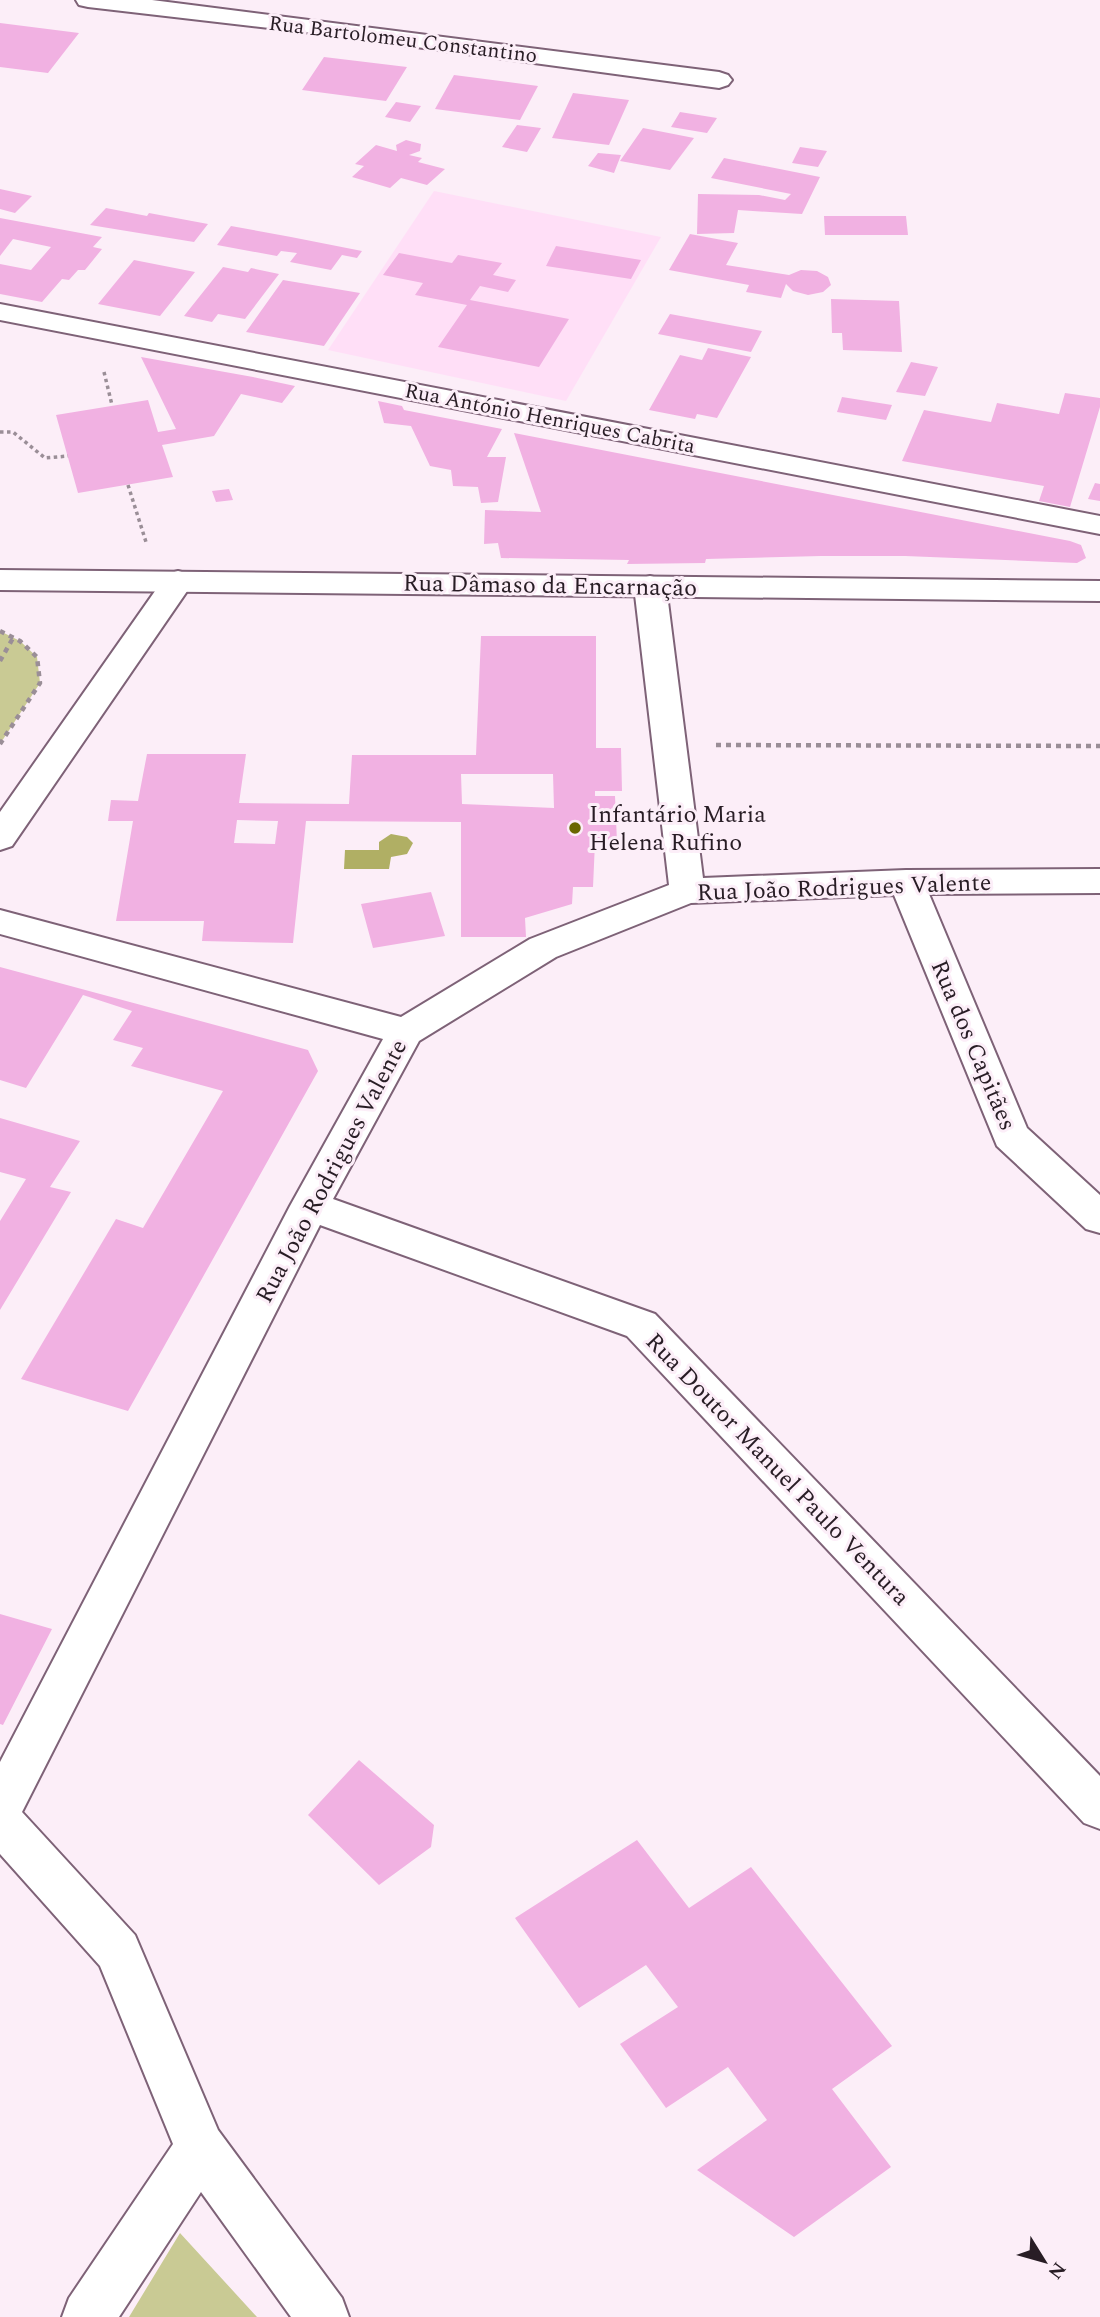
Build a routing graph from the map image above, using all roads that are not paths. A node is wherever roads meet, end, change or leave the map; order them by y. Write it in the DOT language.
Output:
graph roads {
  1 [pos="88,0"];
  2 [pos="719,80"];
  3 [pos="0,312"];
  4 [pos="1100,525"];
  5 [pos="0,580"];
  6 [pos="178,580"];
  7 [pos="650,586"];
  8 [pos="1100,591"];
  9 [pos="0,838"];
  10 [pos="1100,881"];
  11 [pos="906,882"];
  12 [pos="687,891"];
  13 [pos="0,922"];
  14 [pos="406,1032"];
  15 [pos="310,1206"];
  16 [pos="1100,1218"];
  17 [pos="0,1808"];
  18 [pos="1100,1808"];
  19 [pos="0,1821"];
  20 [pos="200,2148"];
  21 [pos="88,2317"];
  22 [pos="323,2317"];
  1 -- 2 [label="street, Rua Bartolomeu Constantino"];
  3 -- 4 [label="street, Rua António Henriques Cabrita"];
  5 -- 6 [label="street, Rua Dâmaso da Encarnação"];
  6 -- 7 [label="street, Rua Dâmaso da Encarnação"];
  6 -- 9 [label="street"];
  7 -- 8 [label="street, Rua Dâmaso da Encarnação"];
  7 -- 12 [label="street"];
  10 -- 11 [label="street, Rua João Rodrigues Valente"];
  11 -- 12 [label="street, Rua João Rodrigues Valente"];
  11 -- 16 [label="street, Rua dos Capitães"];
  12 -- 14 [label="street, Rua João Rodrigues Valente"];
  13 -- 14 [label="street"];
  14 -- 15 [label="street, Rua João Rodrigues Valente"];
  15 -- 17 [label="street, Rua João Rodrigues Valente"];
  15 -- 18 [label="street, Rua Doutor Manuel Paulo Ventura"];
  19 -- 20 [label="street"];
  20 -- 21 [label="street"];
  20 -- 22 [label="street"];
}
